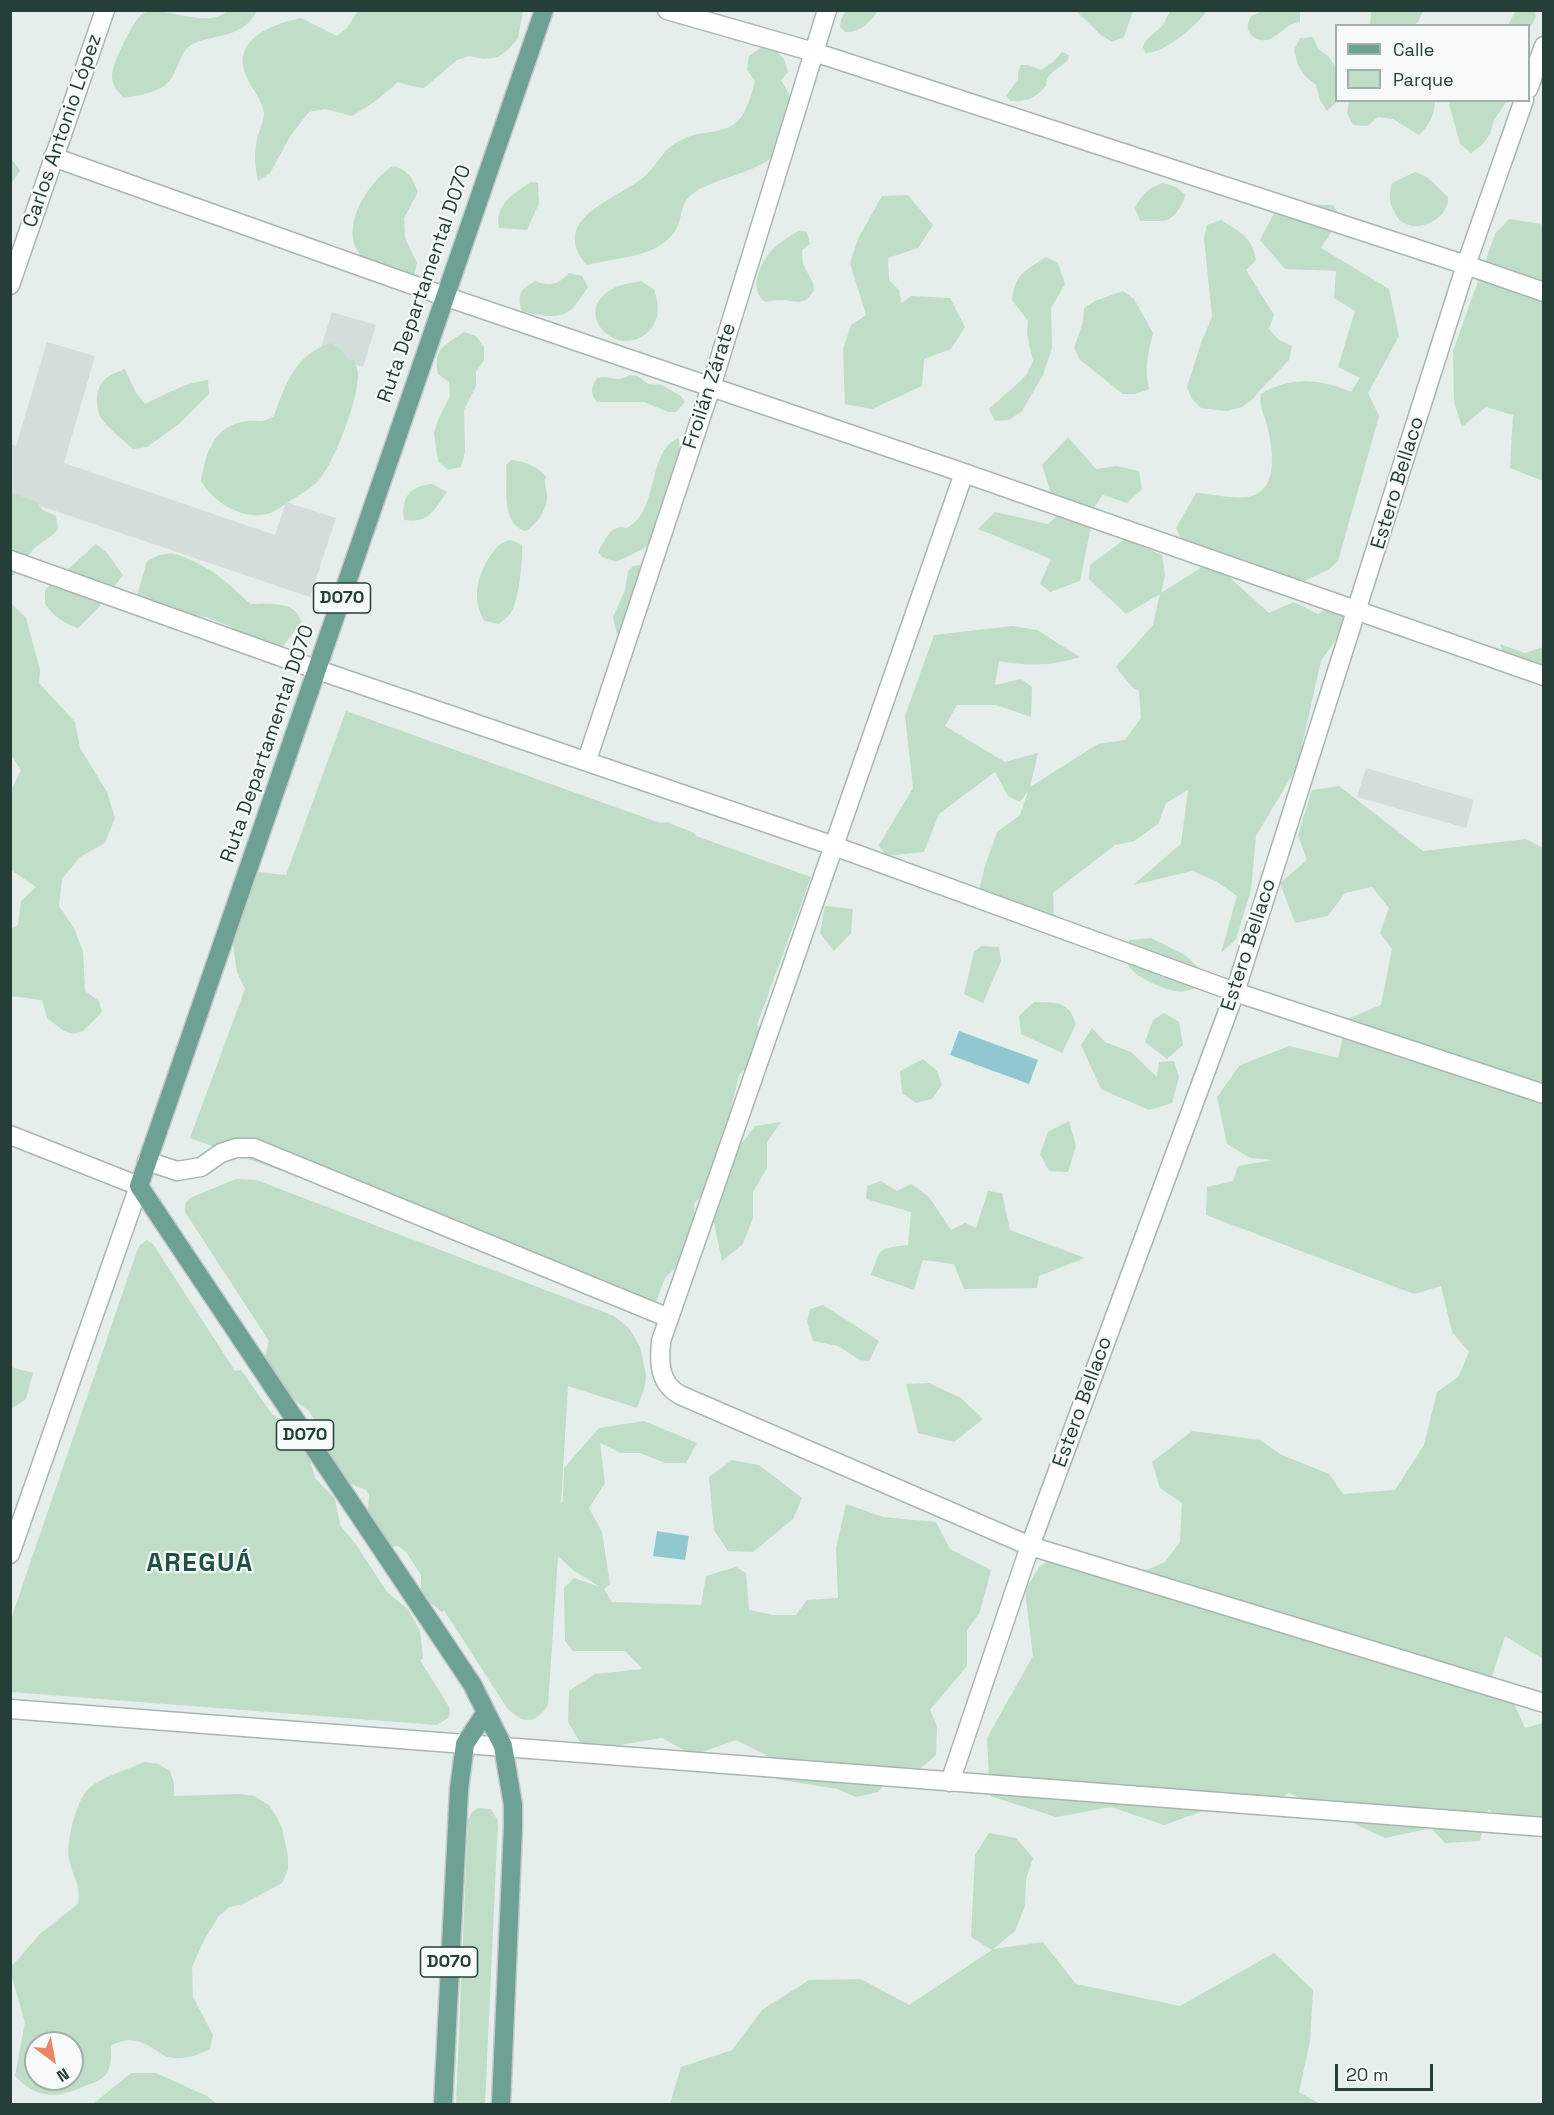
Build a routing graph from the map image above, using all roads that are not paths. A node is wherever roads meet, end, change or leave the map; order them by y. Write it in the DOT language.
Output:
graph roads {
  1 [pos="105,10"];
  2 [pos="544,10"];
  3 [pos="667,10"];
  4 [pos="827,10"];
  5 [pos="1544,46"];
  6 [pos="814,52"];
  7 [pos="1530,83"];
  8 [pos="1523,102"];
  9 [pos="53,157"];
  10 [pos="1466,265"];
  11 [pos="10,285"];
  12 [pos="1544,292"];
  13 [pos="444,296"];
  14 [pos="711,387"];
  15 [pos="964,473"];
  16 [pos="10,560"];
  17 [pos="1358,611"];
  18 [pos="318,670"];
  19 [pos="1544,676"];
  20 [pos="587,760"];
  21 [pos="834,846"];
  22 [pos="1235,992"];
  23 [pos="1544,1094"];
  24 [pos="10,1136"];
  25 [pos="147,1161"];
  26 [pos="139,1186"];
  27 [pos="669,1318"];
  28 [pos="1030,1546"];
  29 [pos="10,1554"];
  30 [pos="1544,1703"];
  31 [pos="10,1709"];
  32 [pos="486,1712"];
  33 [pos="465,1744"];
  34 [pos="502,1746"];
  35 [pos="950,1782"];
  36 [pos="1544,1827"];
  37 [pos="443,2104"];
  38 [pos="501,2104"];
  1 -- 9 [label="street, Carlos Antonio López"];
  2 -- 13 [label="main road, Ruta Departamental D070 / D070"];
  3 -- 6 [label="street"];
  4 -- 6 [label="street, Froilán Zárate"];
  5 -- 7 [label="street"];
  6 -- 10 [label="street"];
  6 -- 14 [label="street, Froilán Zárate"];
  8 -- 10 [label="street, Estero Bellaco"];
  9 -- 11 [label="street, Carlos Antonio López"];
  9 -- 13 [label="street"];
  10 -- 12 [label="street"];
  10 -- 17 [label="street, Estero Bellaco"];
  13 -- 14 [label="street"];
  13 -- 18 [label="main road, Ruta Departamental D070 / D070"];
  14 -- 15 [label="street"];
  14 -- 20 [label="street, Froilán Zárate"];
  15 -- 17 [label="street"];
  15 -- 21 [label="street"];
  16 -- 18 [label="street"];
  17 -- 19 [label="street"];
  17 -- 22 [label="street, Estero Bellaco"];
  18 -- 20 [label="street"];
  18 -- 25 [label="main road, Ruta Departamental D070 / D070"];
  20 -- 21 [label="street"];
  21 -- 22 [label="street"];
  21 -- 27 [label="street"];
  22 -- 23 [label="street"];
  22 -- 28 [label="street, Estero Bellaco"];
  24 -- 26 [label="street"];
  25 -- 26 [label="main road, Ruta Departamental D070 / D070"];
  25 -- 27 [label="street"];
  26 -- 29 [label="street"];
  26 -- 32 [label="main road, D070"];
  27 -- 28 [label="street"];
  28 -- 30 [label="street"];
  28 -- 35 [label="street, Estero Bellaco"];
  31 -- 33 [label="street"];
  32 -- 33 [label="main road, D070"];
  32 -- 34 [label="main road, D070"];
  33 -- 34 [label="street"];
  33 -- 37 [label="main road, D070"];
  34 -- 35 [label="street"];
  34 -- 38 [label="main road, D070"];
  35 -- 36 [label="street"];
}
